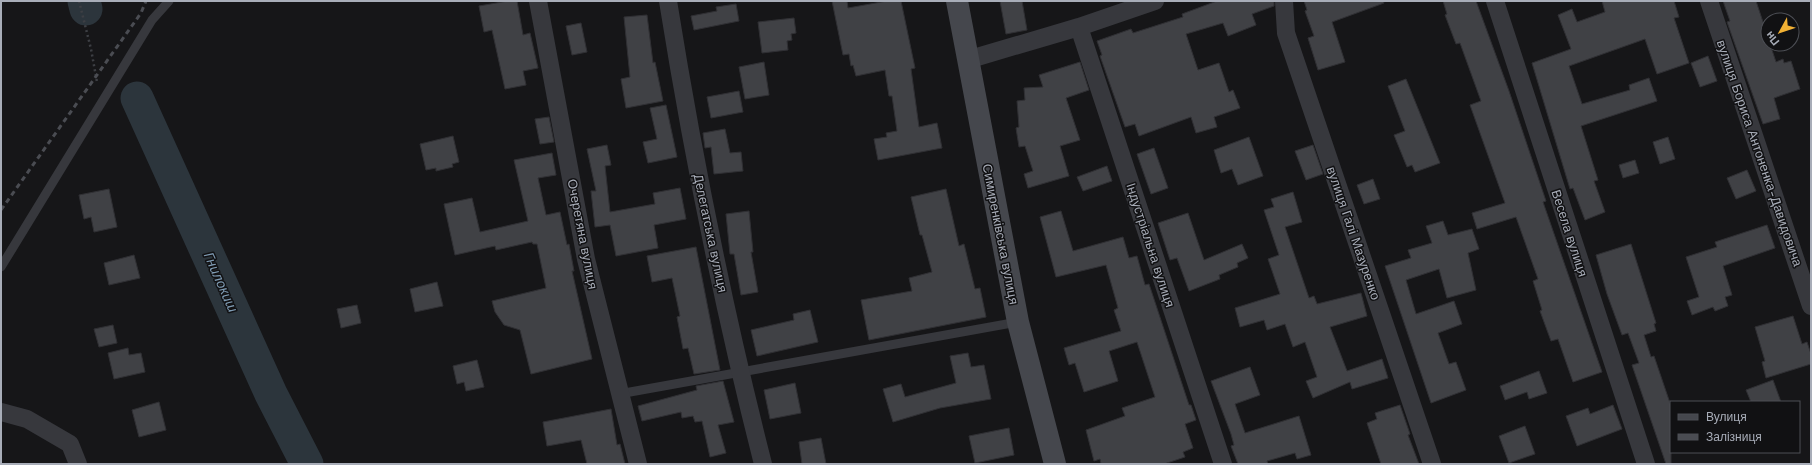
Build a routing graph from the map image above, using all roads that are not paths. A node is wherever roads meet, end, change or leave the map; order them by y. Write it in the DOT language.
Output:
graph roads {
  1 [pos="169,1"];
  2 [pos="538,1"];
  3 [pos="668,1"];
  4 [pos="957,1"];
  5 [pos="1155,1"];
  6 [pos="1284,1"];
  7 [pos="1495,1"];
  8 [pos="1709,1"];
  9 [pos="1079,27"];
  10 [pos="967,60"];
  11 [pos="1,267"];
  12 [pos="1811,306"];
  13 [pos="1018,322"];
  14 [pos="740,374"];
  15 [pos="619,394"];
  16 [pos="1,412"];
  17 [pos="78,464"];
  18 [pos="638,464"];
  19 [pos="763,464"];
  20 [pos="1054,464"];
  21 [pos="1223,464"];
  22 [pos="1432,464"];
  23 [pos="1646,464"];
  1 -- 11 [label="lane"];
  2 -- 15 [label="street, Очеретяна вулиця"];
  3 -- 14 [label="street, Делегатська вулиця"];
  4 -- 10 [label="main road, Симиренківська вулиця"];
  5 -- 9 [label="street"];
  6 -- 22 [label="street, вулиця Галі Мазуренко"];
  7 -- 23 [label="street, Весела вулиця"];
  8 -- 12 [label="street, вулиця Бориса Антоненка-Давидовича"];
  9 -- 10 [label="street"];
  9 -- 21 [label="street, Індустріальна вулиця"];
  10 -- 13 [label="main road, Симиренківська вулиця"];
  13 -- 14 [label="lane"];
  13 -- 20 [label="main road, Симиренківська вулиця"];
  14 -- 15 [label="lane"];
  14 -- 19 [label="street, Делегатська вулиця"];
  15 -- 18 [label="street, Очеретяна вулиця"];
  16 -- 17 [label="street"];
}
